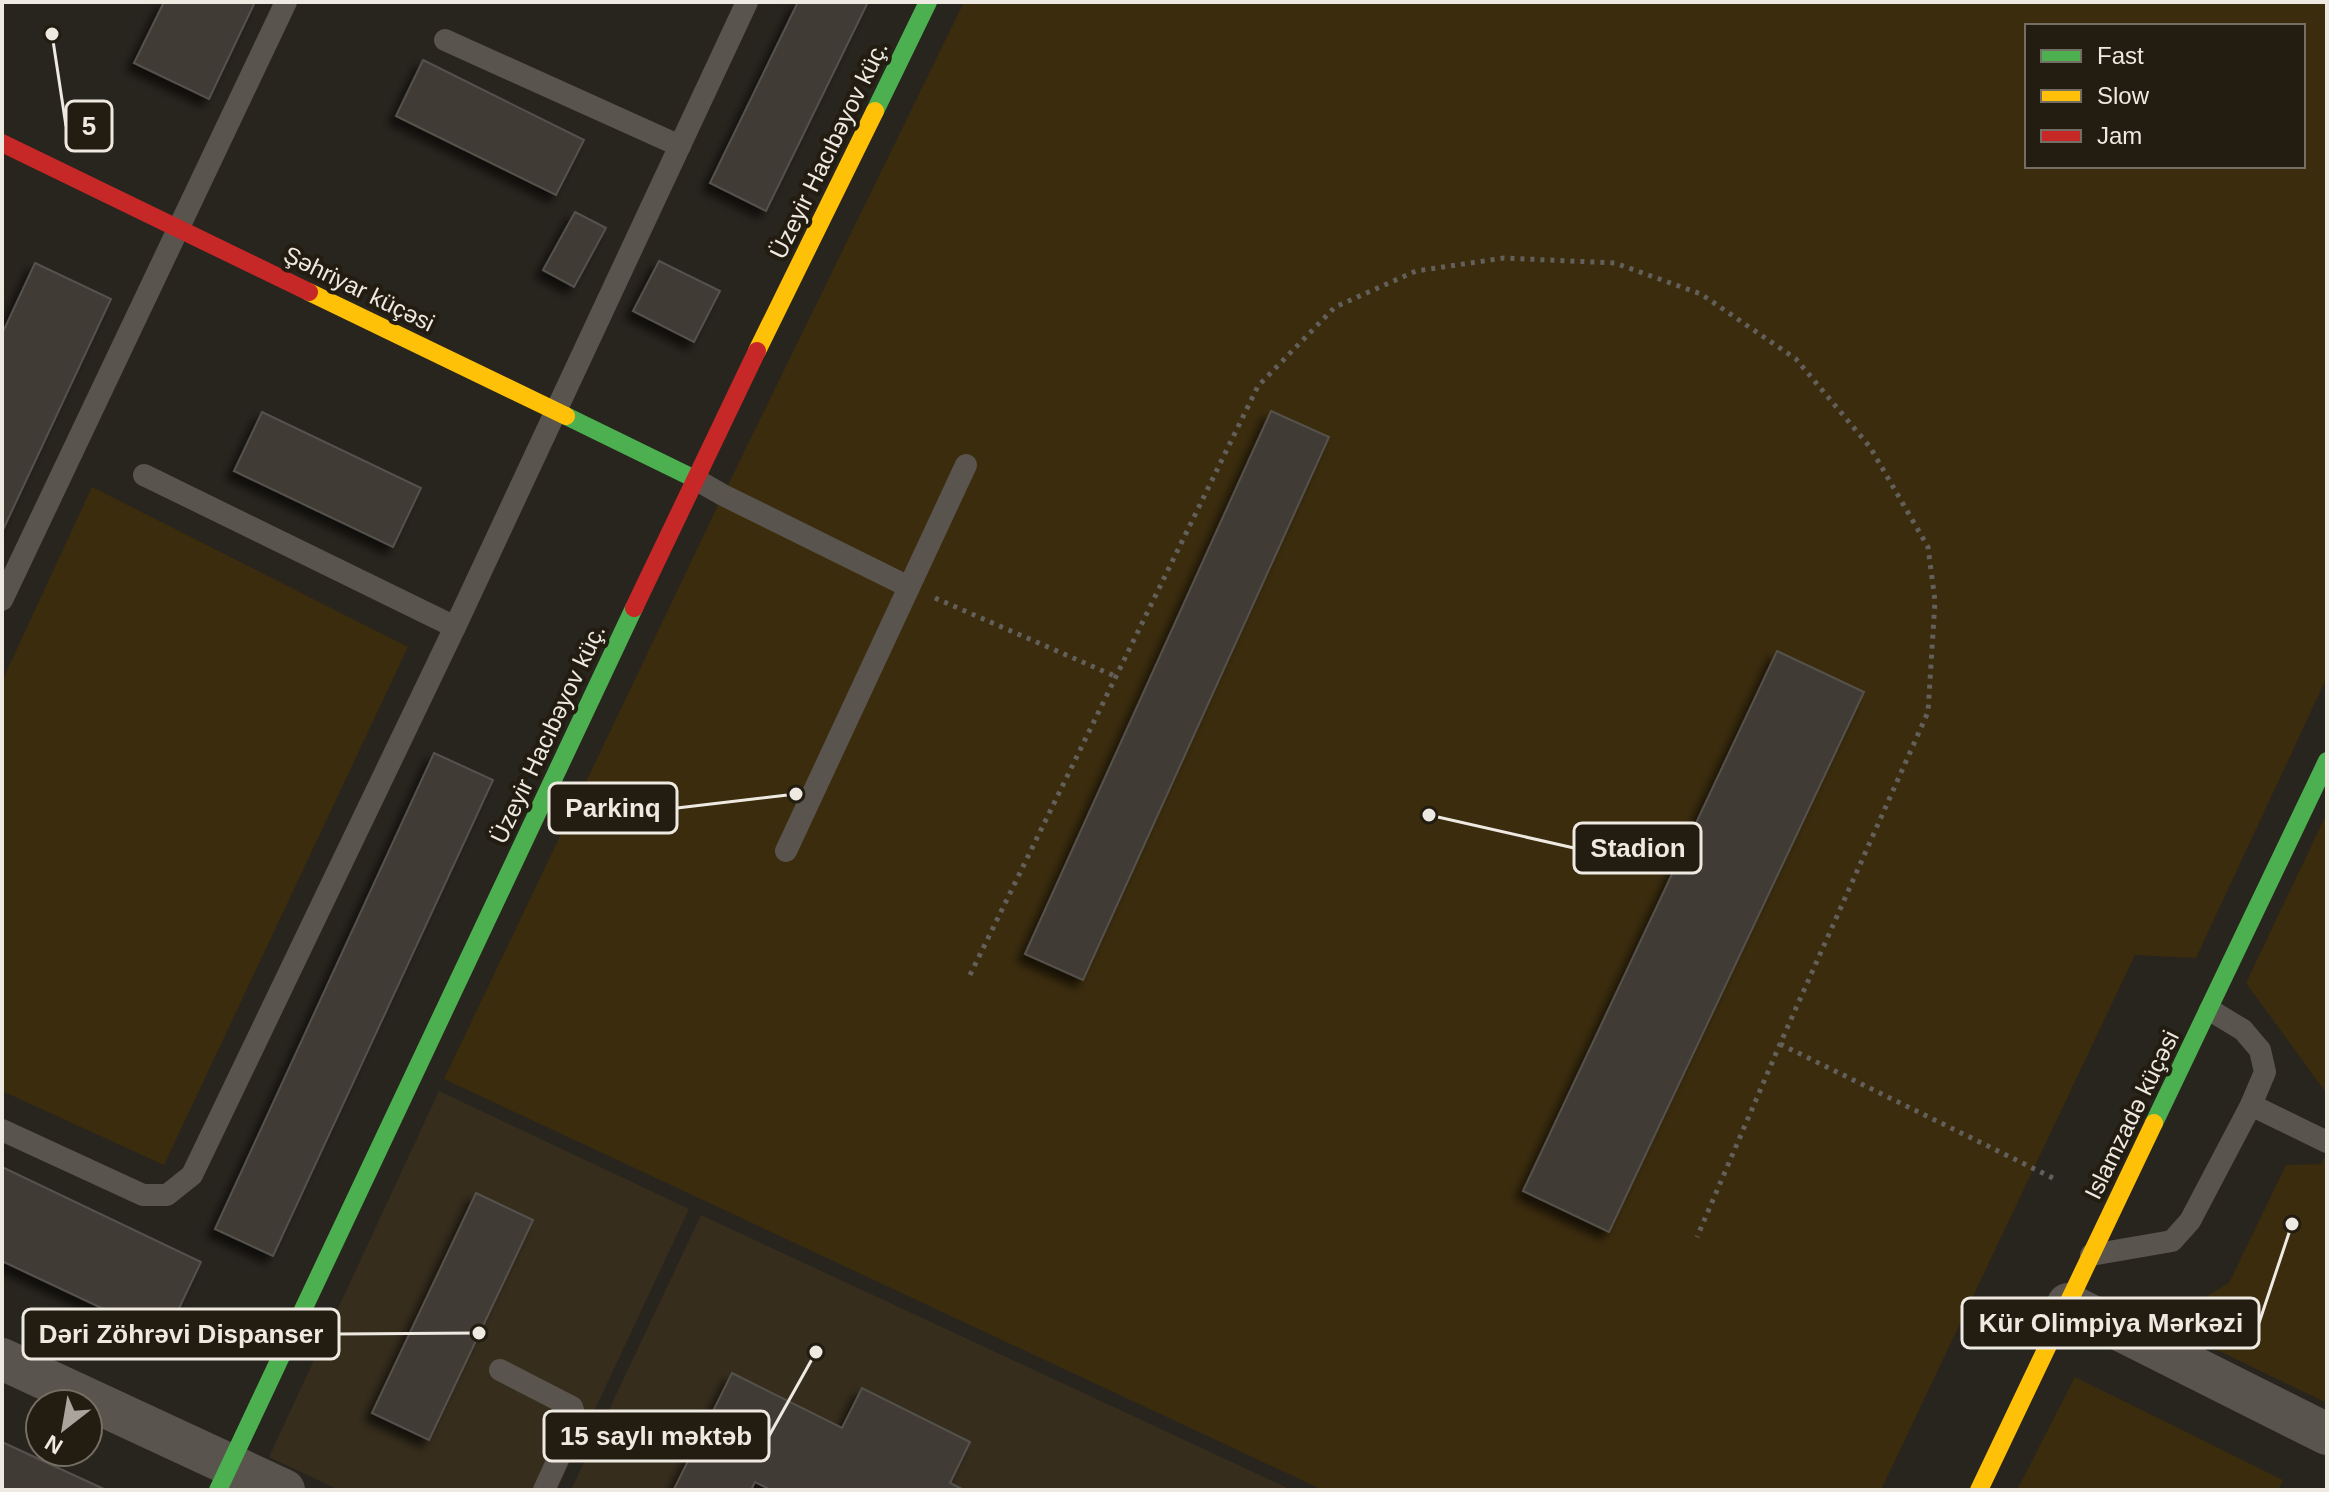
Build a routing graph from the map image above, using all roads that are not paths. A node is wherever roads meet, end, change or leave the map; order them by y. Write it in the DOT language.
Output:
graph roads {
  1 [pos="286,2"];
  2 [pos="747,2"];
  3 [pos="928,2"];
  4 [pos="445,40"];
  5 [pos="2,143"];
  6 [pos="680,146"];
  7 [pos="179,227"];
  8 [pos="555,411"];
  9 [pos="966,465"];
  10 [pos="144,475"];
  11 [pos="695,479"];
  12 [pos="909,587"];
  13 [pos="2,600"];
  14 [pos="455,627"];
  15 [pos="2327,761"];
  16 [pos="786,851"];
  17 [pos="2210,1010"];
  18 [pos="2251,1105"];
  19 [pos="2,1130"];
  20 [pos="2327,1142"];
  21 [pos="2091,1255"];
  22 [pos="2068,1304"];
  23 [pos="2,1359"];
  24 [pos="500,1370"];
  25 [pos="2327,1434"];
  26 [pos="224,1477"];
  27 [pos="284,1490"];
  28 [pos="544,1490"];
  29 [pos="1979,1490"];
  1 -- 7 [label="lane"];
  2 -- 6 [label="lane"];
  3 -- 11 [label="street, Üzeyir Hacıbəyov küç."];
  4 -- 6 [label="lane"];
  5 -- 7 [label="street, Şəhriyar küçəsi"];
  6 -- 8 [label="lane"];
  7 -- 8 [label="street, Şəhriyar küçəsi"];
  7 -- 13 [label="lane"];
  8 -- 11 [label="street, Şəhriyar küçəsi"];
  8 -- 14 [label="lane"];
  9 -- 12 [label="lane"];
  10 -- 14 [label="lane"];
  11 -- 12 [label="lane"];
  11 -- 26 [label="street, Üzeyir Hacıbəyov küç."];
  12 -- 16 [label="lane"];
  14 -- 19 [label="lane"];
  15 -- 17 [label="street, Islamzadə küçəsi"];
  17 -- 18 [label="lane"];
  17 -- 21 [label="street, Islamzadə küçəsi"];
  18 -- 20 [label="lane"];
  18 -- 21 [label="lane"];
  21 -- 22 [label="street, Islamzadə küçəsi"];
  22 -- 25 [label="street"];
  22 -- 29 [label="street, Islamzadə küçəsi"];
  23 -- 26 [label="street"];
  24 -- 28 [label="lane"];
  26 -- 27 [label="street"];
}
